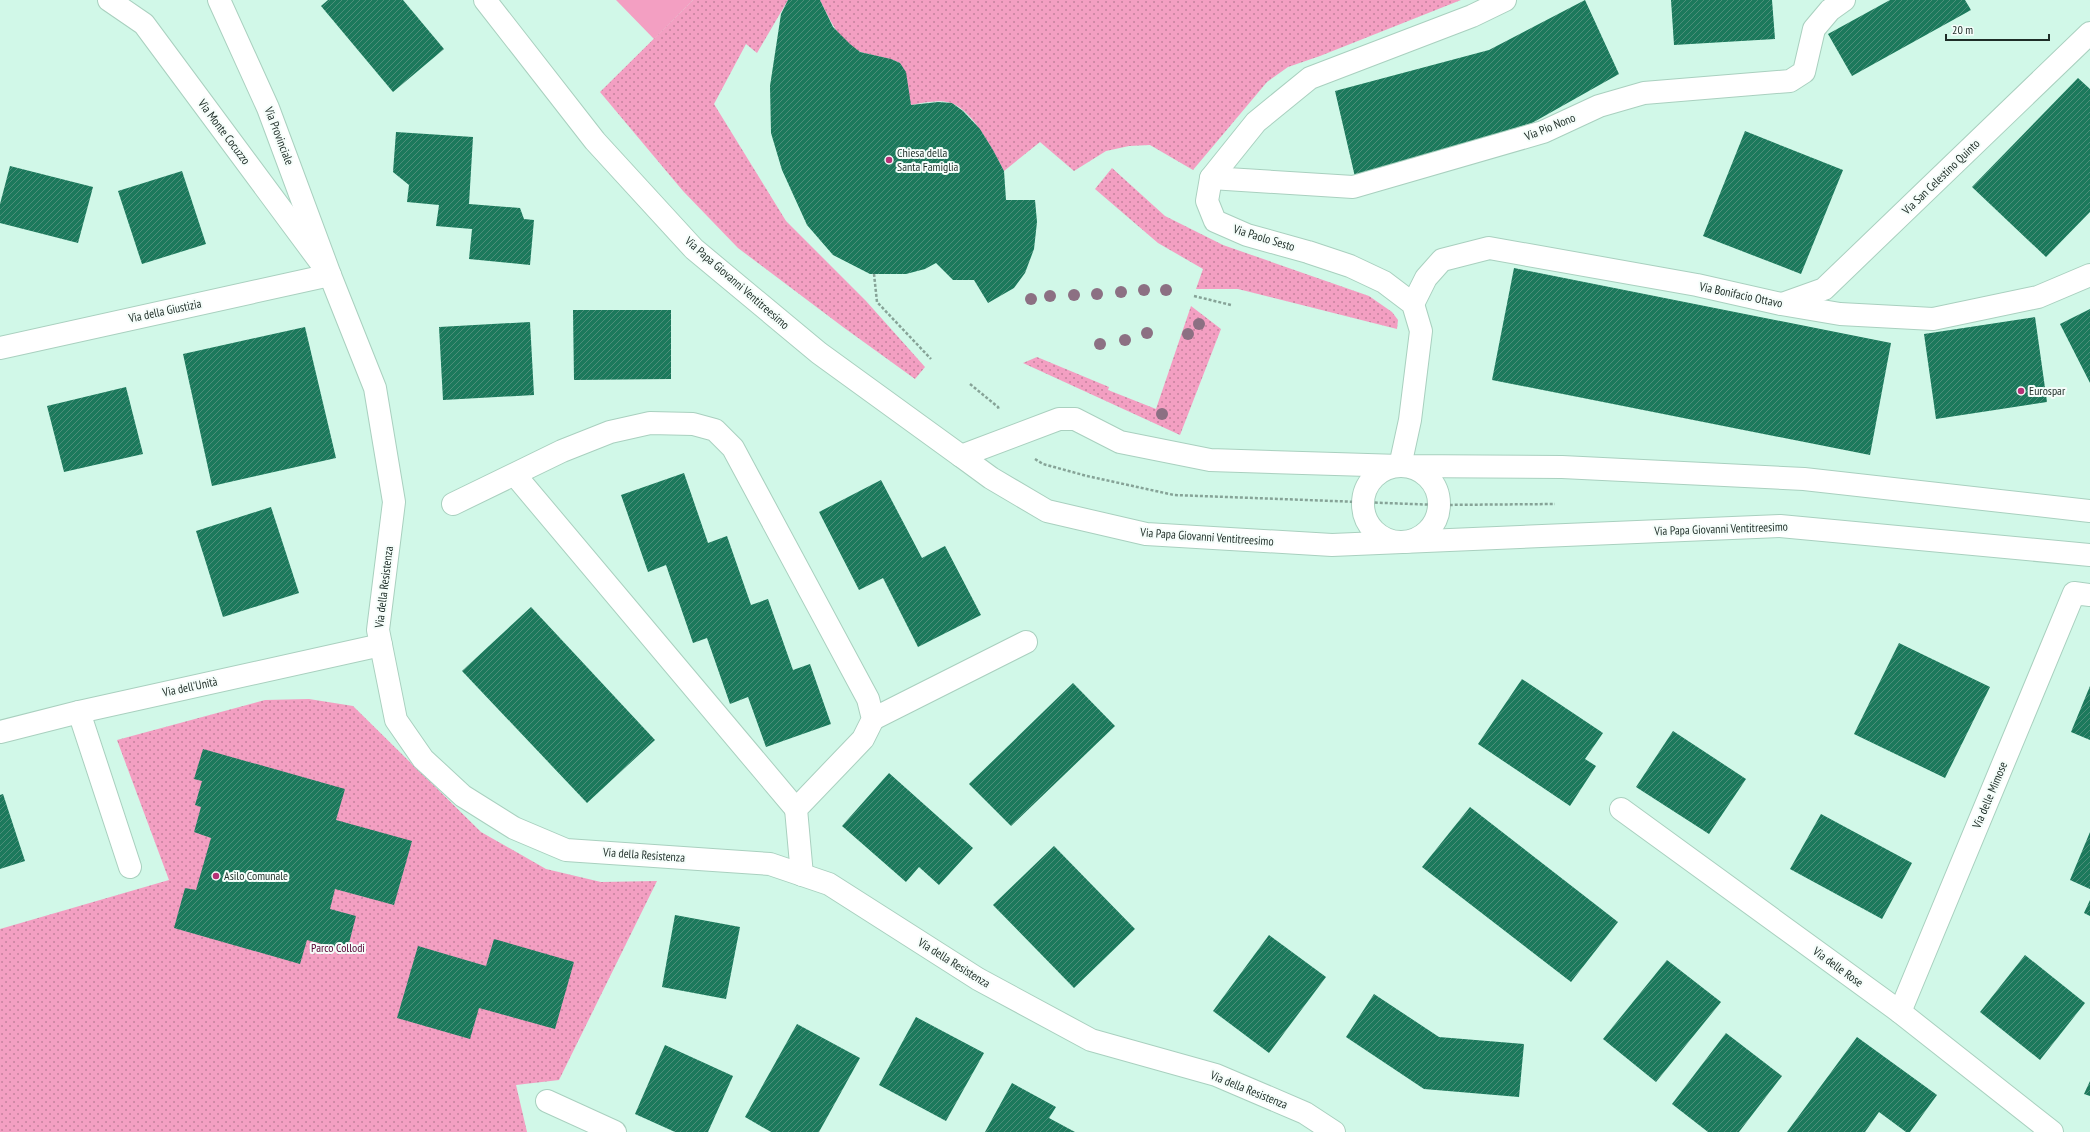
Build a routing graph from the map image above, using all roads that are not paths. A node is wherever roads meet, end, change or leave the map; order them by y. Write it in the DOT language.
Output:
graph roads {
  1 [pos="109,0"];
  2 [pos="219,0"];
  3 [pos="485,0"];
  4 [pos="1505,0"];
  5 [pos="1844,0"];
  6 [pos="2090,33"];
  7 [pos="1210,178"];
  8 [pos="330,275"];
  9 [pos="2090,275"];
  10 [pos="1413,304"];
  11 [pos="1781,304"];
  12 [pos="0,348"];
  13 [pos="961,456"];
  14 [pos="1400,466"];
  15 [pos="515,475"];
  16 [pos="453,504"];
  17 [pos="2090,510"];
  18 [pos="1398,542"];
  19 [pos="2090,555"];
  20 [pos="2090,595"];
  21 [pos="1026,642"];
  22 [pos="381,645"];
  23 [pos="79,712"];
  24 [pos="873,719"];
  25 [pos="0,732"];
  26 [pos="796,808"];
  27 [pos="1621,809"];
  28 [pos="130,867"];
  29 [pos="802,875"];
  30 [pos="1900,1012"];
  31 [pos="547,1101"];
  32 [pos="615,1132"];
  33 [pos="1334,1132"];
  34 [pos="2052,1132"];
  1 -- 8 [label="street, Via Monte Cocuzzo"];
  2 -- 8 [label="street, Via Provinciale"];
  3 -- 13 [label="street, Via Papa Giovanni Ventitreesimo"];
  4 -- 7 [label="street"];
  5 -- 7 [label="street, Via Pio Nono"];
  6 -- 11 [label="street, Via San Celestino Quinto"];
  7 -- 10 [label="street, Via Paolo Sesto"];
  8 -- 12 [label="street, Via della Giustizia"];
  8 -- 22 [label="street, Via della Resistenza"];
  9 -- 11 [label="street, Via Bonifacio Ottavo"];
  10 -- 11 [label="street, Via Bonifacio Ottavo"];
  10 -- 14 [label="street"];
  13 -- 14 [label="street, Via Papa Giovanni Ventitreesimo"];
  13 -- 18 [label="street, Via Papa Giovanni Ventitreesimo"];
  14 -- 17 [label="street, Via Papa Giovanni Ventitreesimo"];
  14 -- 18 [label="street, Via Papa Giovanni Ventitreesimo"];
  14 -- 18 [label="street, Via Papa Giovanni Ventitreesimo"];
  15 -- 16 [label="street"];
  15 -- 24 [label="street"];
  15 -- 26 [label="street"];
  18 -- 19 [label="street, Via Papa Giovanni Ventitreesimo"];
  20 -- 30 [label="street, Via delle Mimose"];
  21 -- 24 [label="street"];
  22 -- 23 [label="street, Via dell'Unità"];
  22 -- 29 [label="street, Via della Resistenza"];
  23 -- 25 [label="street, Via dell'Unità"];
  23 -- 28 [label="street"];
  24 -- 26 [label="street"];
  26 -- 29 [label="street"];
  27 -- 30 [label="street, Via delle Rose"];
  29 -- 33 [label="street, Via della Resistenza"];
  30 -- 34 [label="street, Via delle Rose"];
  31 -- 32 [label="street"];
}
